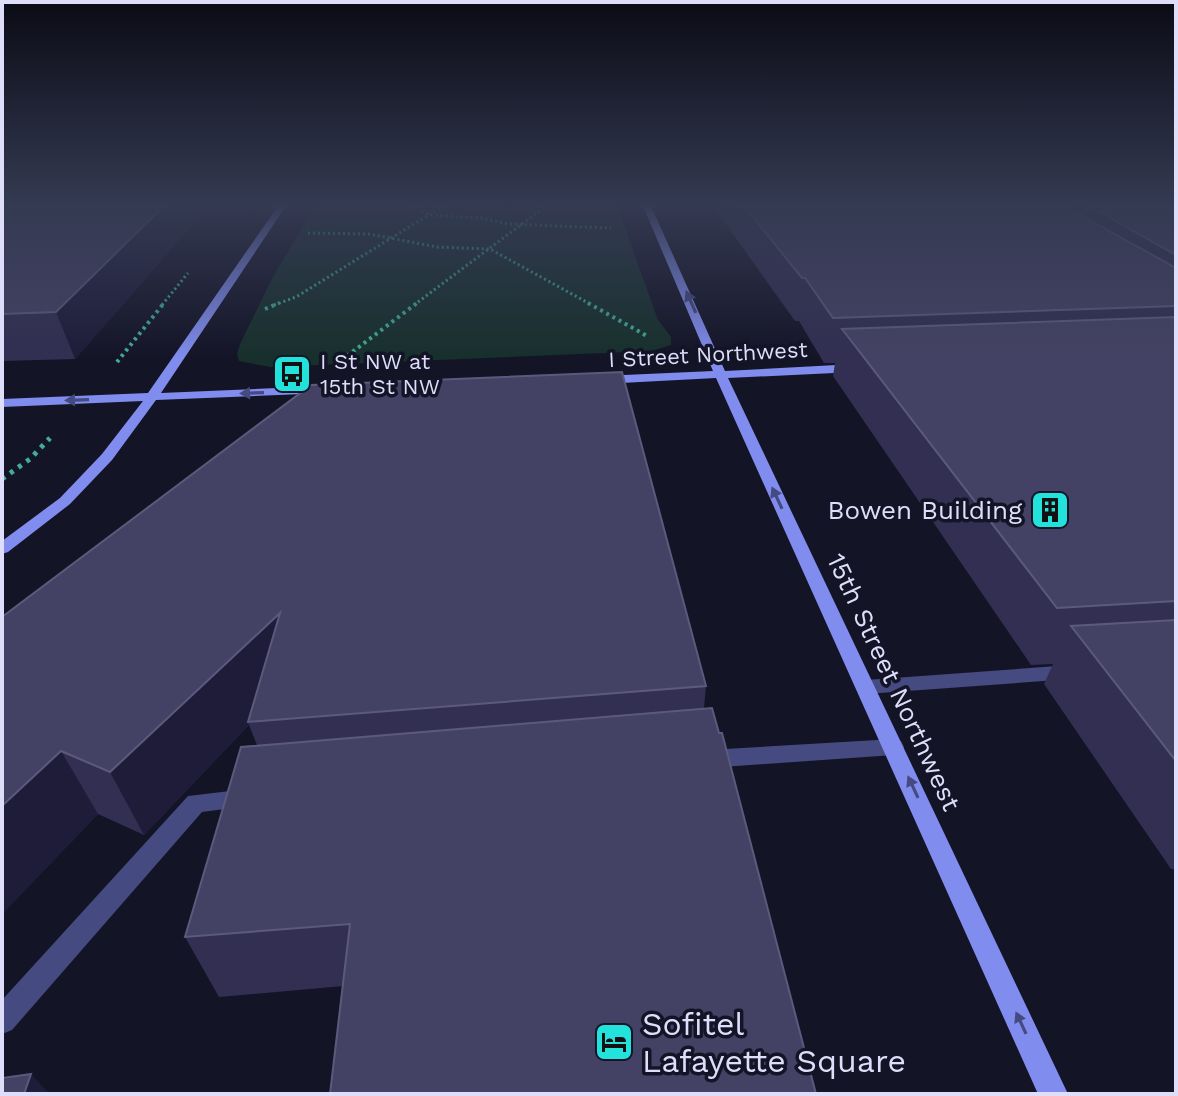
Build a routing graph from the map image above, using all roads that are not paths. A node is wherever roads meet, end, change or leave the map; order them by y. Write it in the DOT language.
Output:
graph roads {
  1 [pos="247,257"];
  2 [pos="670,257"];
  3 [pos="874,367"];
  4 [pos="722,374"];
  5 [pos="586,380"];
  6 [pos="335,390"];
  7 [pos="152,397"];
  8 [pos="2,403"];
  9 [pos="2,549"];
  10 [pos="1097,671"];
  11 [pos="866,687"];
  12 [pos="894,747"];
  13 [pos="684,761"];
  14 [pos="274,796"];
  15 [pos="2,1020"];
  16 [pos="1053,1094"];
  1 -- 7 [label="main road"];
  4 -- 2 [label="main road, 15th Street Northwest, one-way"];
  3 -- 4 [label="main road, I Street Northwest"];
  4 -- 5 [label="main road, I Street Northwest"];
  11 -- 4 [label="main road, 15th Street Northwest, one-way"];
  6 -- 7 [label="main road, one-way"];
  7 -- 8 [label="main road, one-way"];
  7 -- 9 [label="main road"];
  10 -- 11 [label="lane"];
  11 -- 12 [label="main road, 15th Street Northwest"];
  12 -- 13 [label="lane"];
  16 -- 12 [label="main road, 15th Street Northwest, one-way"];
  14 -- 15 [label="lane"];
}
